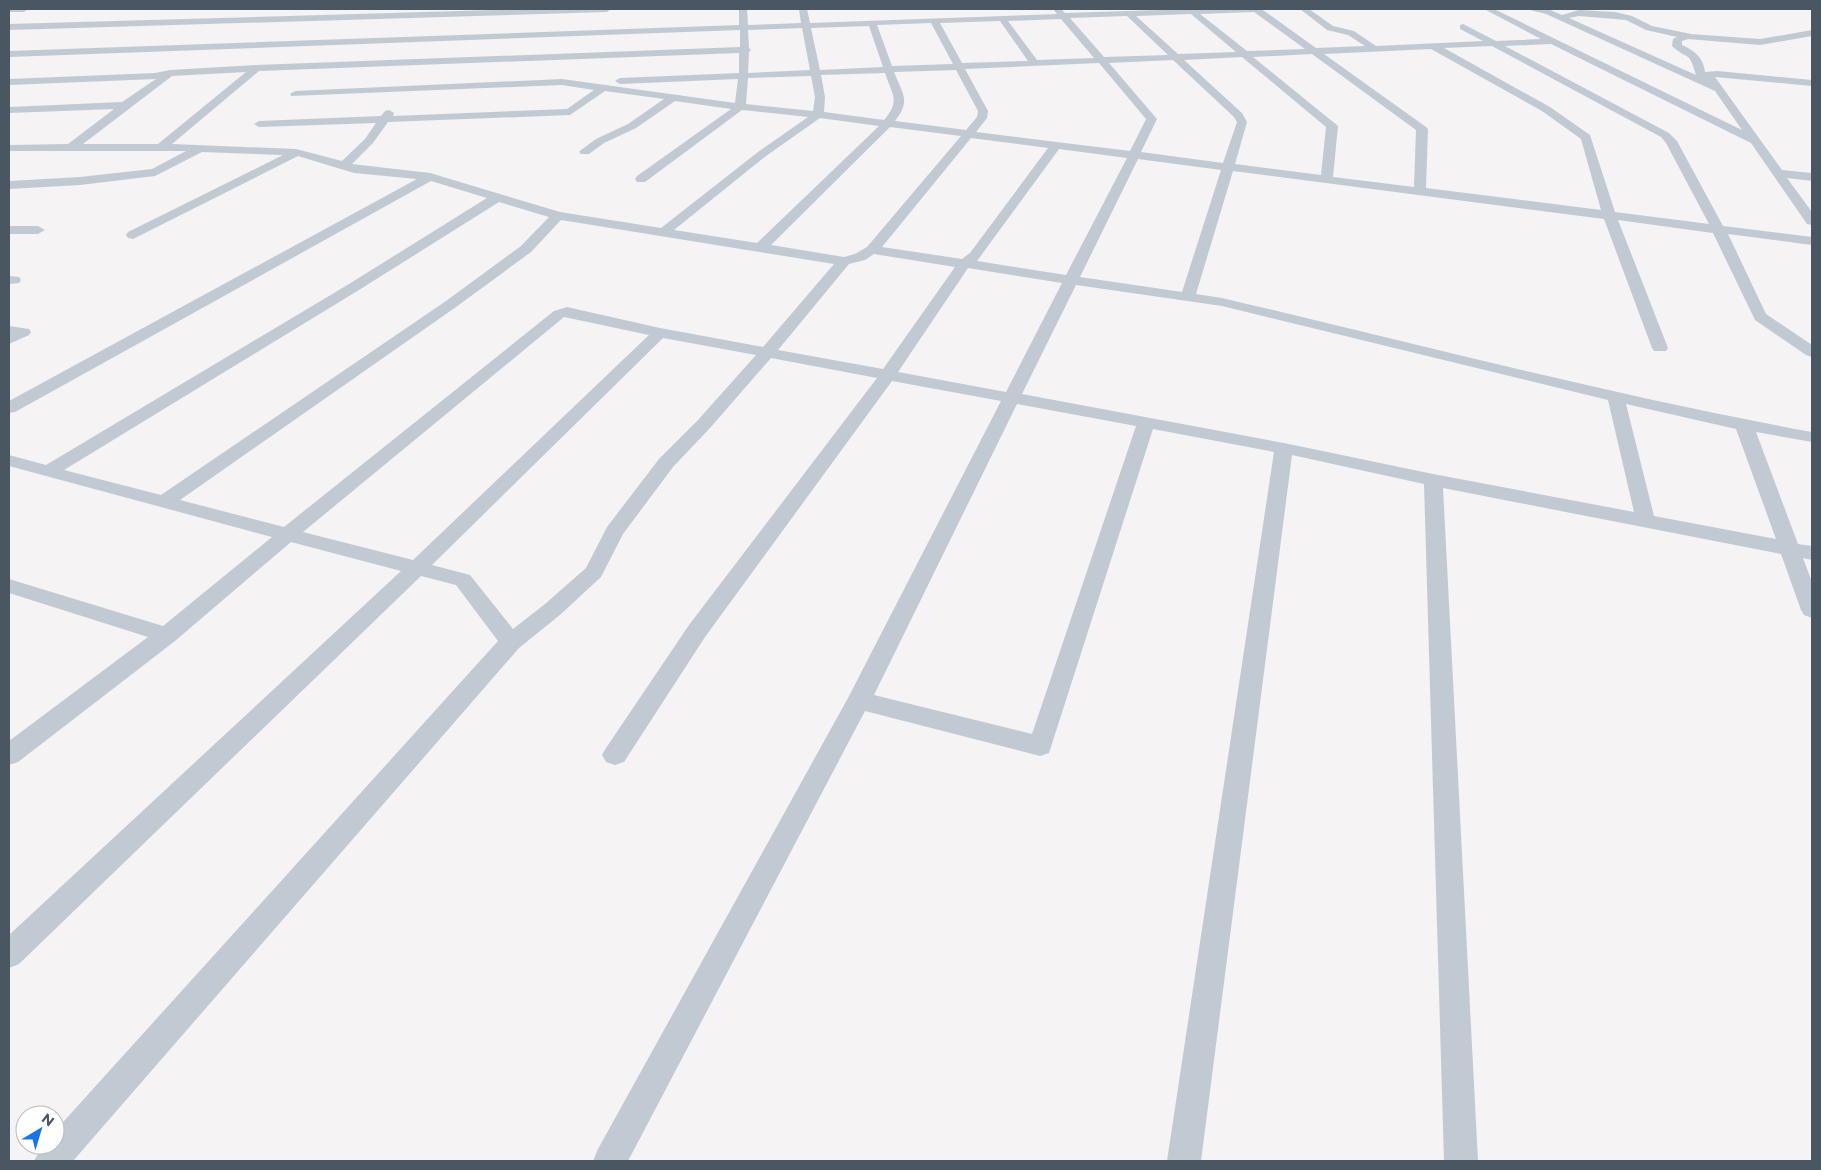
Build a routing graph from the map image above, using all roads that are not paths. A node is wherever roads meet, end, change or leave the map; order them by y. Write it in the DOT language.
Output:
graph roads {
  1 [pos="16,9"];
  2 [pos="24,9"];
  3 [pos="607,9"];
  4 [pos="743,9"];
  5 [pos="804,9"];
  6 [pos="1258,9"];
  7 [pos="1304,9"];
  8 [pos="1488,9"];
  9 [pos="1530,9"];
  10 [pos="9,11"];
  11 [pos="1192,11"];
  12 [pos="1060,12"];
  13 [pos="462,13"];
  14 [pos="1128,14"];
  15 [pos="1002,18"];
  16 [pos="1561,18"];
  17 [pos="934,20"];
  18 [pos="872,23"];
  19 [pos="807,25"];
  20 [pos="9,27"];
  21 [pos="230,27"];
  22 [pos="743,27"];
  23 [pos="1463,27"];
  24 [pos="9,31"];
  25 [pos="1812,33"];
  26 [pos="1688,36"];
  27 [pos="1554,42"];
  28 [pos="1497,44"];
  29 [pos="207,46"];
  30 [pos="1434,47"];
  31 [pos="1375,49"];
  32 [pos="436,50"];
  33 [pos="746,50"];
  34 [pos="1315,52"];
  35 [pos="9,54"];
  36 [pos="1246,55"];
  37 [pos="1176,58"];
  38 [pos="1102,61"];
  39 [pos="1034,63"];
  40 [pos="959,66"];
  41 [pos="256,68"];
  42 [pos="888,68"];
  43 [pos="170,73"];
  44 [pos="816,73"];
  45 [pos="744,76"];
  46 [pos="1710,76"];
  47 [pos="9,82"];
  48 [pos="562,82"];
  49 [pos="1812,83"];
  50 [pos="603,88"];
  51 [pos="1720,90"];
  52 [pos="296,94"];
  53 [pos="401,97"];
  54 [pos="673,98"];
  55 [pos="125,105"];
  56 [pos="740,107"];
  57 [pos="9,110"];
  58 [pos="818,115"];
  59 [pos="383,120"];
  60 [pos="259,124"];
  61 [pos="887,124"];
  62 [pos="969,135"];
  63 [pos="1755,141"];
  64 [pos="72,146"];
  65 [pos="1055,146"];
  66 [pos="160,147"];
  67 [pos="9,148"];
  68 [pos="199,149"];
  69 [pos="296,152"];
  70 [pos="586,152"];
  71 [pos="1134,156"];
  72 [pos="344,166"];
  73 [pos="1229,168"];
  74 [pos="1778,174"];
  75 [pos="430,177"];
  76 [pos="1812,178"];
  77 [pos="641,179"];
  78 [pos="1327,181"];
  79 [pos="9,184"];
  80 [pos="1420,192"];
  81 [pos="496,198"];
  82 [pos="1609,215"];
  83 [pos="558,216"];
  84 [pos="1812,221"];
  85 [pos="9,230"];
  86 [pos="38,230"];
  87 [pos="1719,230"];
  88 [pos="664,232"];
  89 [pos="133,235"];
  90 [pos="1812,241"];
  91 [pos="760,248"];
  92 [pos="872,250"];
  93 [pos="844,261"];
  94 [pos="964,264"];
  95 [pos="1071,279"];
  96 [pos="1188,296"];
  97 [pos="9,331"];
  98 [pos="660,333"];
  99 [pos="9,339"];
  100 [pos="1660,348"];
  101 [pos="766,352"];
  102 [pos="1812,352"];
  103 [pos="887,376"];
  104 [pos="1012,398"];
  105 [pos="1616,398"];
  106 [pos="9,408"];
  107 [pos="1146,424"];
  108 [pos="1744,426"];
  109 [pos="1812,437"];
  110 [pos="1284,448"];
  111 [pos="9,460"];
  112 [pos="48,472"];
  113 [pos="1433,480"];
  114 [pos="164,502"];
  115 [pos="1646,522"];
  116 [pos="286,535"];
  117 [pos="1788,549"];
  118 [pos="1812,553"];
  119 [pos="417,568"];
  120 [pos="9,586"];
  121 [pos="1812,610"];
  122 [pos="167,635"];
  123 [pos="511,642"];
  124 [pos="859,700"];
  125 [pos="9,755"];
  126 [pos="615,755"];
  127 [pos="9,954"];
  128 [pos="51,1161"];
  129 [pos="610,1161"];
  130 [pos="1184,1161"];
  131 [pos="1461,1161"];
  1 -- 2 [label="street"];
  1 -- 10 [label="street"];
  3 -- 13 [label="street"];
  4 -- 22 [label="street"];
  5 -- 19 [label="street"];
  6 -- 11 [label="street"];
  6 -- 34 [label="street"];
  7 -- 31 [label="street"];
  8 -- 27 [label="street"];
  9 -- 16 [label="street"];
  11 -- 14 [label="street"];
  11 -- 36 [label="street"];
  12 -- 14 [label="street"];
  12 -- 15 [label="street"];
  12 -- 38 [label="street"];
  13 -- 21 [label="street"];
  13 -- 32 [label="street"];
  14 -- 37 [label="street"];
  15 -- 17 [label="street"];
  15 -- 39 [label="street"];
  16 -- 26 [label="street"];
  16 -- 51 [label="street"];
  17 -- 18 [label="street"];
  17 -- 40 [label="street"];
  18 -- 19 [label="street"];
  18 -- 42 [label="street"];
  19 -- 22 [label="street"];
  19 -- 44 [label="street"];
  20 -- 21 [label="street"];
  21 -- 24 [label="street"];
  21 -- 29 [label="street"];
  22 -- 32 [label="street"];
  22 -- 33 [label="street"];
  23 -- 28 [label="street"];
  25 -- 26 [label="street"];
  26 -- 46 [label="street"];
  27 -- 28 [label="street"];
  27 -- 63 [label="street"];
  28 -- 30 [label="street"];
  28 -- 87 [label="street"];
  29 -- 32 [label="street"];
  29 -- 35 [label="street"];
  29 -- 43 [label="street"];
  30 -- 31 [label="street"];
  30 -- 82 [label="street"];
  31 -- 34 [label="street"];
  32 -- 33 [label="street"];
  32 -- 41 [label="street"];
  32 -- 53 [label="street"];
  33 -- 45 [label="street"];
  34 -- 36 [label="street"];
  34 -- 80 [label="street"];
  36 -- 37 [label="street"];
  36 -- 78 [label="street"];
  37 -- 38 [label="street"];
  37 -- 73 [label="street"];
  38 -- 39 [label="street"];
  38 -- 71 [label="street"];
  39 -- 40 [label="street"];
  40 -- 42 [label="street"];
  40 -- 62 [label="street"];
  41 -- 43 [label="street"];
  41 -- 66 [label="street"];
  42 -- 44 [label="street"];
  42 -- 61 [label="street"];
  43 -- 47 [label="street"];
  43 -- 55 [label="street"];
  44 -- 45 [label="street"];
  44 -- 58 [label="street"];
  45 -- 48 [label="street"];
  45 -- 56 [label="street"];
  46 -- 49 [label="street"];
  46 -- 51 [label="street"];
  48 -- 50 [label="street"];
  48 -- 53 [label="street"];
  50 -- 54 [label="street"];
  50 -- 59 [label="street"];
  51 -- 63 [label="street"];
  52 -- 53 [label="street"];
  53 -- 59 [label="street"];
  54 -- 56 [label="street"];
  54 -- 70 [label="street"];
  55 -- 57 [label="street"];
  55 -- 64 [label="street"];
  56 -- 58 [label="street"];
  56 -- 77 [label="street"];
  58 -- 61 [label="street"];
  58 -- 88 [label="street"];
  59 -- 60 [label="street"];
  59 -- 72 [label="street"];
  61 -- 62 [label="street"];
  61 -- 91 [label="street"];
  62 -- 65 [label="street"];
  62 -- 92 [label="street"];
  63 -- 74 [label="street"];
  64 -- 66 [label="street"];
  64 -- 67 [label="street"];
  65 -- 71 [label="street"];
  65 -- 94 [label="street"];
  66 -- 68 [label="street"];
  68 -- 69 [label="street"];
  68 -- 79 [label="street"];
  69 -- 72 [label="street"];
  69 -- 89 [label="street"];
  71 -- 73 [label="street"];
  71 -- 95 [label="street"];
  72 -- 75 [label="street"];
  73 -- 78 [label="street"];
  73 -- 96 [label="street"];
  74 -- 76 [label="street"];
  74 -- 84 [label="street"];
  75 -- 81 [label="street"];
  75 -- 106 [label="street"];
  78 -- 80 [label="street"];
  80 -- 82 [label="street"];
  81 -- 83 [label="street"];
  81 -- 112 [label="street"];
  82 -- 87 [label="street"];
  82 -- 100 [label="street"];
  83 -- 88 [label="street"];
  83 -- 114 [label="street"];
  85 -- 86 [label="street"];
  87 -- 90 [label="street"];
  87 -- 102 [label="street"];
  88 -- 91 [label="street"];
  91 -- 93 [label="street"];
  92 -- 93 [label="street"];
  92 -- 94 [label="street"];
  93 -- 101 [label="street"];
  94 -- 95 [label="street"];
  94 -- 103 [label="street"];
  95 -- 96 [label="street"];
  95 -- 104 [label="street"];
  96 -- 105 [label="street"];
  97 -- 99 [label="street"];
  98 -- 101 [label="street"];
  98 -- 116 [label="street"];
  98 -- 119 [label="street"];
  101 -- 103 [label="street"];
  101 -- 123 [label="street"];
  103 -- 104 [label="street"];
  103 -- 126 [label="street"];
  104 -- 107 [label="street"];
  104 -- 124 [label="street"];
  105 -- 108 [label="street"];
  105 -- 115 [label="street"];
  107 -- 110 [label="street"];
  107 -- 124 [label="street"];
  108 -- 109 [label="street"];
  108 -- 117 [label="street"];
  110 -- 113 [label="street"];
  110 -- 130 [label="street"];
  111 -- 112 [label="street"];
  112 -- 114 [label="street"];
  113 -- 115 [label="street"];
  113 -- 131 [label="street"];
  114 -- 116 [label="street"];
  115 -- 117 [label="street"];
  116 -- 119 [label="street"];
  116 -- 122 [label="street"];
  117 -- 118 [label="street"];
  117 -- 121 [label="street"];
  119 -- 123 [label="street"];
  119 -- 127 [label="street"];
  120 -- 122 [label="street"];
  122 -- 125 [label="street"];
  123 -- 128 [label="street"];
  124 -- 129 [label="street"];
}
